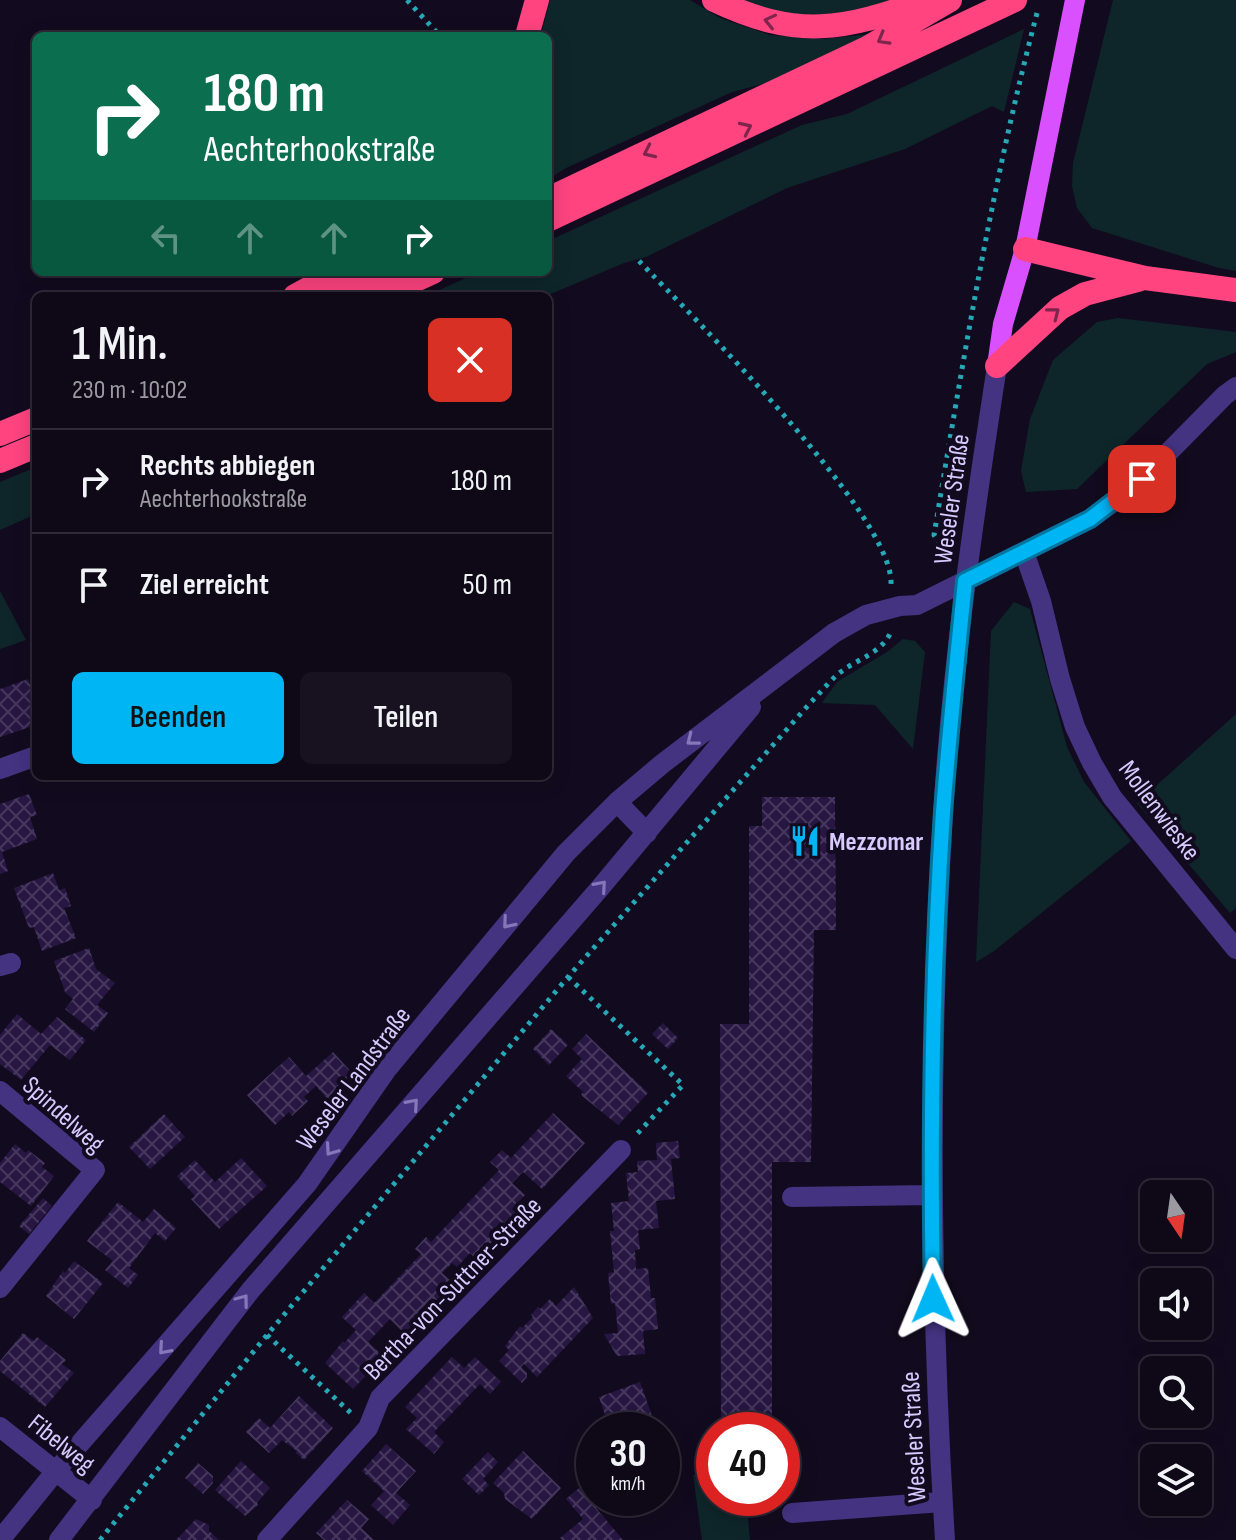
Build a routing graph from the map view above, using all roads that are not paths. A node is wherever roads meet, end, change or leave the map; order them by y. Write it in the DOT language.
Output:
graph roads {
  1 [pos="537,0"];
  2 [pos="714,0"];
  3 [pos="927,0"];
  4 [pos="950,0"];
  5 [pos="1015,0"];
  6 [pos="1075,0"];
  7 [pos="528,32"];
  8 [pos="552,197"];
  9 [pos="552,218"];
  10 [pos="1025,249"];
  11 [pos="332,276"];
  12 [pos="378,276"];
  13 [pos="424,276"];
  14 [pos="1145,278"];
  15 [pos="1236,290"];
  16 [pos="302,292"];
  17 [pos="343,292"];
  18 [pos="389,292"];
  19 [pos="997,366"];
  20 [pos="1236,387"];
  21 [pos="32,421"];
  22 [pos="0,434"];
  23 [pos="32,448"];
  24 [pos="0,461"];
  25 [pos="1024,552"];
  26 [pos="965,581"];
  27 [pos="777,677"];
  28 [pos="32,757"];
  29 [pos="0,769"];
  30 [pos="617,802"];
  31 [pos="647,833"];
  32 [pos="1236,949"];
  33 [pos="0,1091"];
  34 [pos="621,1150"];
  35 [pos="931,1195"];
  36 [pos="792,1197"];
  37 [pos="0,1288"];
  38 [pos="0,1427"];
  39 [pos="55,1472"];
  40 [pos="92,1500"];
  41 [pos="942,1502"];
  42 [pos="800,1512"];
  43 [pos="0,1540"];
  44 [pos="59,1540"];
  45 [pos="267,1540"];
  46 [pos="945,1540"];
  1 -- 7 [label="highway"];
  3 -- 2 [label="highway, one-way"];
  4 -- 8 [label="highway, one-way"];
  9 -- 5 [label="highway, one-way"];
  6 -- 10 [label="main road, Weseler Straße"];
  10 -- 14 [label="highway"];
  10 -- 19 [label="main road, Weseler Straße"];
  11 -- 16 [label="highway"];
  12 -- 17 [label="highway"];
  13 -- 18 [label="highway"];
  14 -- 15 [label="highway"];
  19 -- 14 [label="highway, one-way"];
  19 -- 26 [label="street, Weseler Straße"];
  20 -- 25 [label="street, Weseler Landstraße"];
  21 -- 22 [label="highway"];
  23 -- 24 [label="highway"];
  25 -- 26 [label="street, Weseler Landstraße"];
  25 -- 32 [label="street, Mollenwieske"];
  26 -- 27 [label="street, Weseler Landstraße"];
  26 -- 35 [label="street, Weseler Straße"];
  27 -- 30 [label="street, Weseler Landstraße, one-way"];
  27 -- 31 [label="street, Weseler Landstraße"];
  28 -- 29 [label="street"];
  30 -- 31 [label="street"];
  30 -- 39 [label="street, Weseler Landstraße, one-way"];
  40 -- 31 [label="street, Weseler Landstraße, one-way"];
  33 -- 37 [label="street, Spindelweg"];
  34 -- 45 [label="street, Bertha-von-Suttner-Straße"];
  35 -- 36 [label="street"];
  35 -- 41 [label="street, Weseler Straße"];
  38 -- 39 [label="street, Fibelweg"];
  39 -- 40 [label="street, Fibelweg"];
  39 -- 43 [label="street, Weseler Landstraße"];
  40 -- 44 [label="street, Weseler Landstraße"];
  41 -- 42 [label="street"];
  41 -- 46 [label="street, Weseler Straße"];
}
